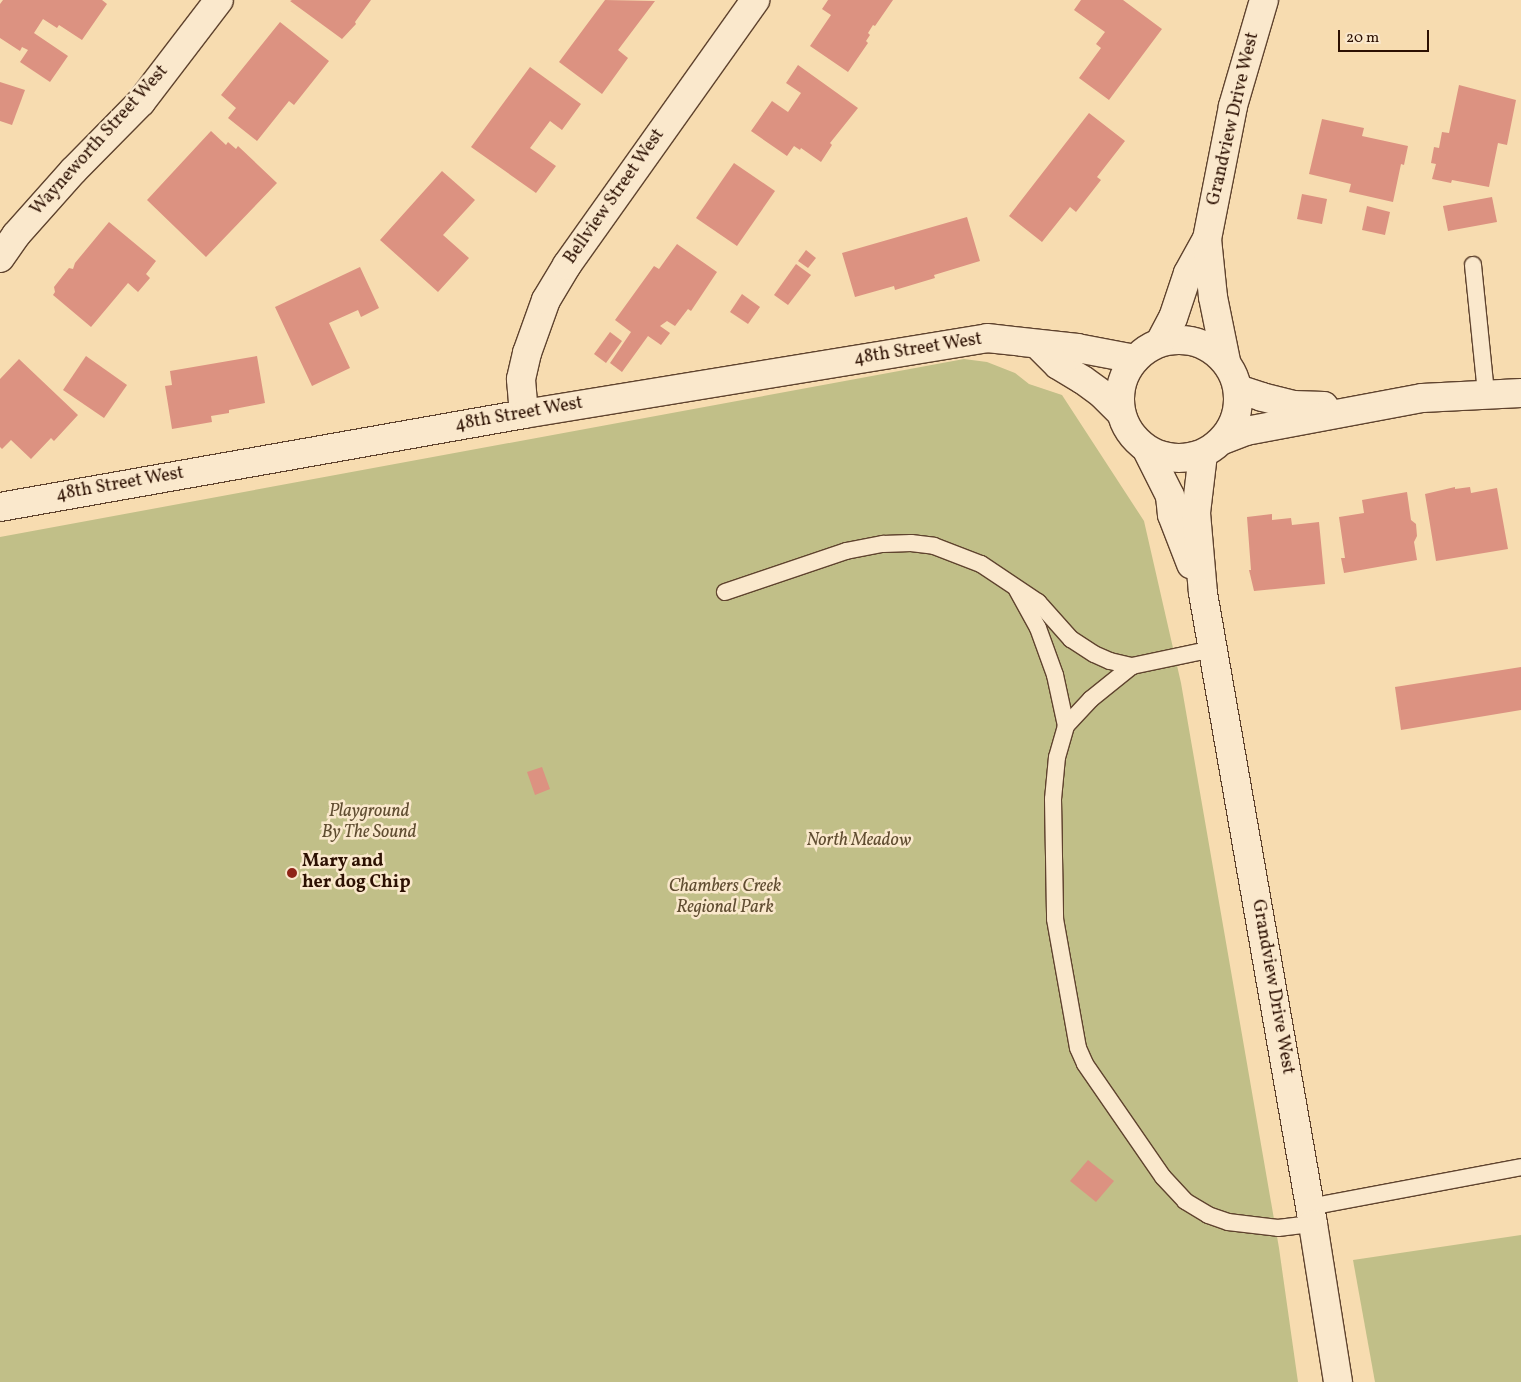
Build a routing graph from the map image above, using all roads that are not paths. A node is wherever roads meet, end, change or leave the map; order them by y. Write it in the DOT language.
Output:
graph roads {
  1 [pos="219,0"];
  2 [pos="755,0"];
  3 [pos="1264,0"];
  4 [pos="1207,239"];
  5 [pos="0,258"];
  6 [pos="1473,265"];
  7 [pos="1160,342"];
  8 [pos="1038,346"];
  9 [pos="1135,359"];
  10 [pos="1226,361"];
  11 [pos="1238,389"];
  12 [pos="1486,393"];
  13 [pos="1521,393"];
  14 [pos="1370,407"];
  15 [pos="1121,413"];
  16 [pos="524,414"];
  17 [pos="1213,447"];
  18 [pos="1147,450"];
  19 [pos="0,507"];
  20 [pos="1016,588"];
  21 [pos="725,592"];
  22 [pos="1203,593"];
  23 [pos="1213,649"];
  24 [pos="1132,666"];
  25 [pos="1066,726"];
  26 [pos="1521,1167"];
  27 [pos="1312,1215"];
  28 [pos="1338,1382"];
  1 -- 5 [label="street, Wayneworth Street West"];
  2 -- 16 [label="street, Bellview Street West"];
  3 -- 4 [label="street, Grandview Drive West"];
  4 -- 7 [label="street, Grandview Drive West"];
  4 -- 10 [label="street, Grandview Drive West"];
  6 -- 12 [label="lane"];
  7 -- 9 [label="street"];
  7 -- 10 [label="street"];
  8 -- 9 [label="street, 48th Street West"];
  8 -- 15 [label="street"];
  8 -- 16 [label="street, 48th Street West"];
  9 -- 15 [label="street"];
  10 -- 11 [label="street"];
  11 -- 14 [label="street"];
  11 -- 17 [label="street"];
  12 -- 13 [label="street"];
  12 -- 14 [label="street"];
  14 -- 17 [label="street"];
  15 -- 18 [label="street"];
  16 -- 19 [label="street, 48th Street West"];
  17 -- 18 [label="street"];
  17 -- 22 [label="street, Grandview Drive West"];
  18 -- 22 [label="street, Grandview Drive West"];
  20 -- 21 [label="lane"];
  20 -- 24 [label="lane"];
  20 -- 25 [label="lane"];
  22 -- 23 [label="street, Grandview Drive West"];
  23 -- 24 [label="lane"];
  23 -- 27 [label="street, Grandview Drive West"];
  24 -- 25 [label="lane"];
  25 -- 27 [label="lane"];
  26 -- 27 [label="lane"];
  27 -- 28 [label="street, Grandview Drive West"];
}
